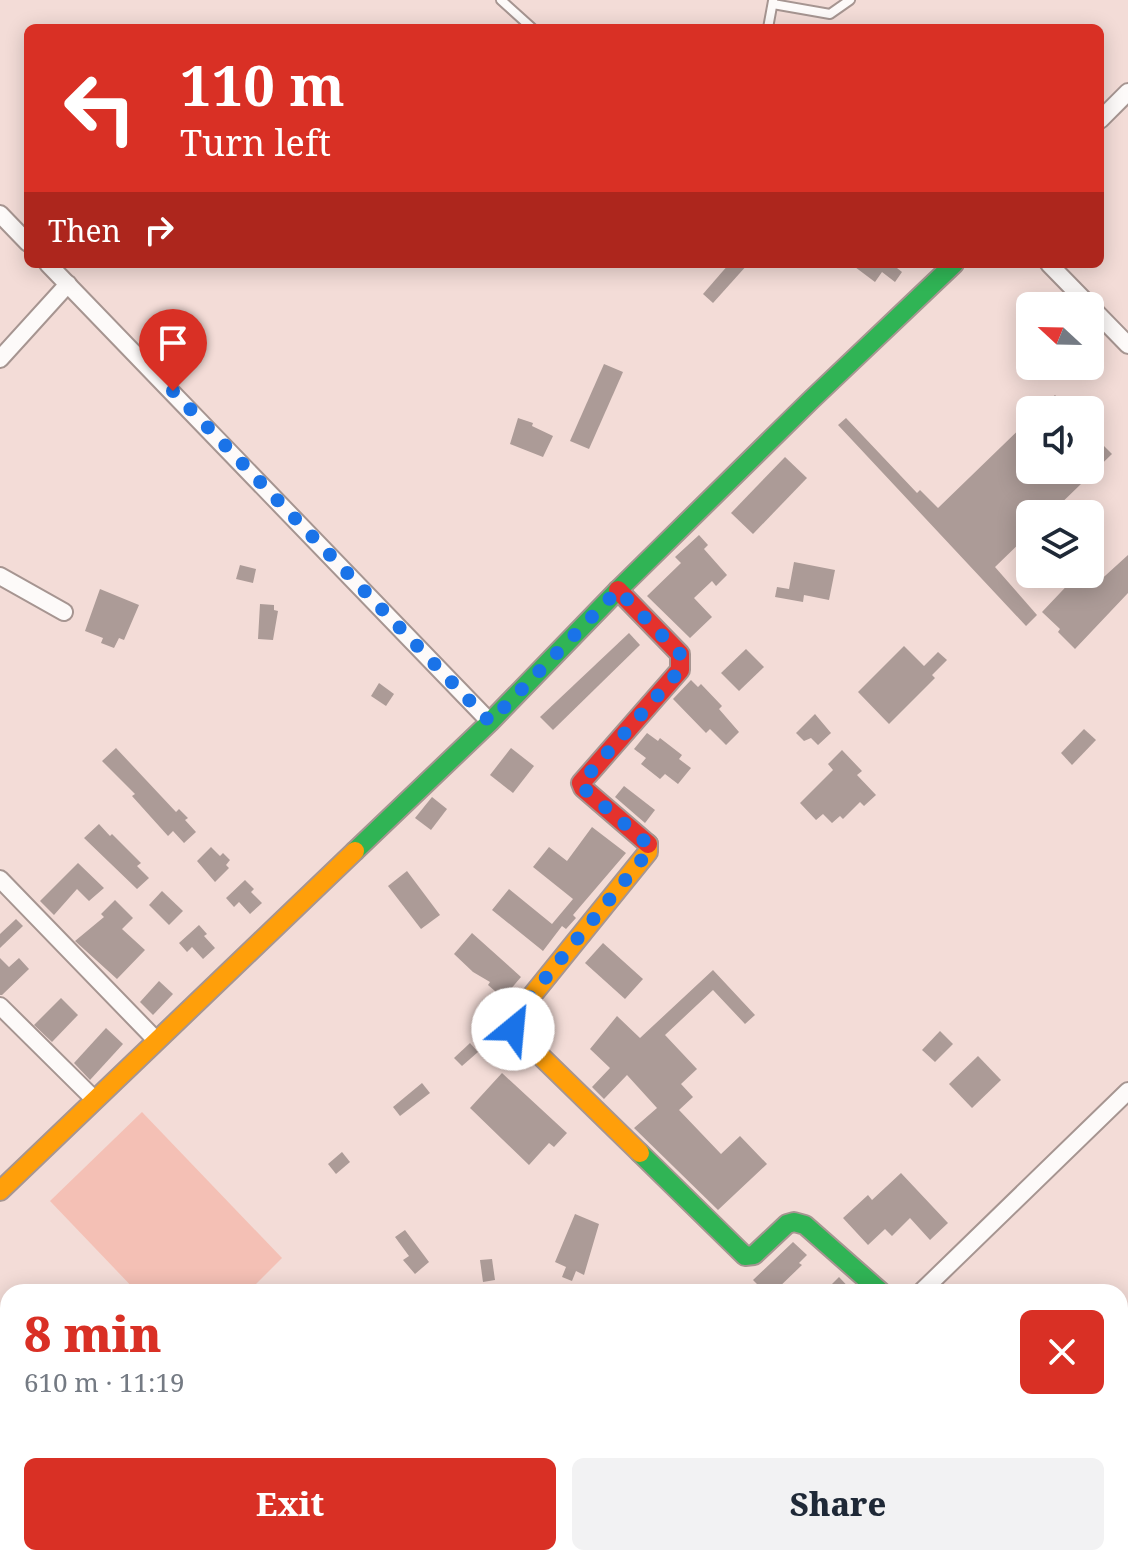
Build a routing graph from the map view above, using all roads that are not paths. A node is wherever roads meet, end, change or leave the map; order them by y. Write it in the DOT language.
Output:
graph roads {
  1 [pos="501,0"];
  2 [pos="850,0"];
  3 [pos="773,2"];
  4 [pos="528,24"];
  5 [pos="769,24"];
  6 [pos="1128,92"];
  7 [pos="1104,116"];
  8 [pos="0,214"];
  9 [pos="24,239"];
  10 [pos="52,268"];
  11 [pos="950,268"];
  12 [pos="1053,268"];
  13 [pos="68,284"];
  14 [pos="1128,345"];
  15 [pos="0,359"];
  16 [pos="0,576"];
  17 [pos="618,590"];
  18 [pos="64,612"];
  19 [pos="490,722"];
  20 [pos="0,879"];
  21 [pos="0,1006"];
  22 [pos="156,1040"];
  23 [pos="1128,1091"];
  24 [pos="95,1100"];
  25 [pos="0,1191"];
  26 [pos="872,1284"];
  27 [pos="929,1284"];
  1 -- 4 [label="lane"];
  2 -- 3 [label="lane"];
  3 -- 5 [label="lane"];
  6 -- 7 [label="street"];
  8 -- 9 [label="street"];
  10 -- 13 [label="street"];
  11 -- 17 [label="street"];
  12 -- 14 [label="street"];
  13 -- 15 [label="street"];
  13 -- 19 [label="street"];
  16 -- 18 [label="street"];
  17 -- 19 [label="street"];
  17 -- 26 [label="street"];
  19 -- 22 [label="street"];
  20 -- 22 [label="street"];
  21 -- 24 [label="street"];
  22 -- 24 [label="street"];
  23 -- 27 [label="street"];
  24 -- 25 [label="street"];
}
